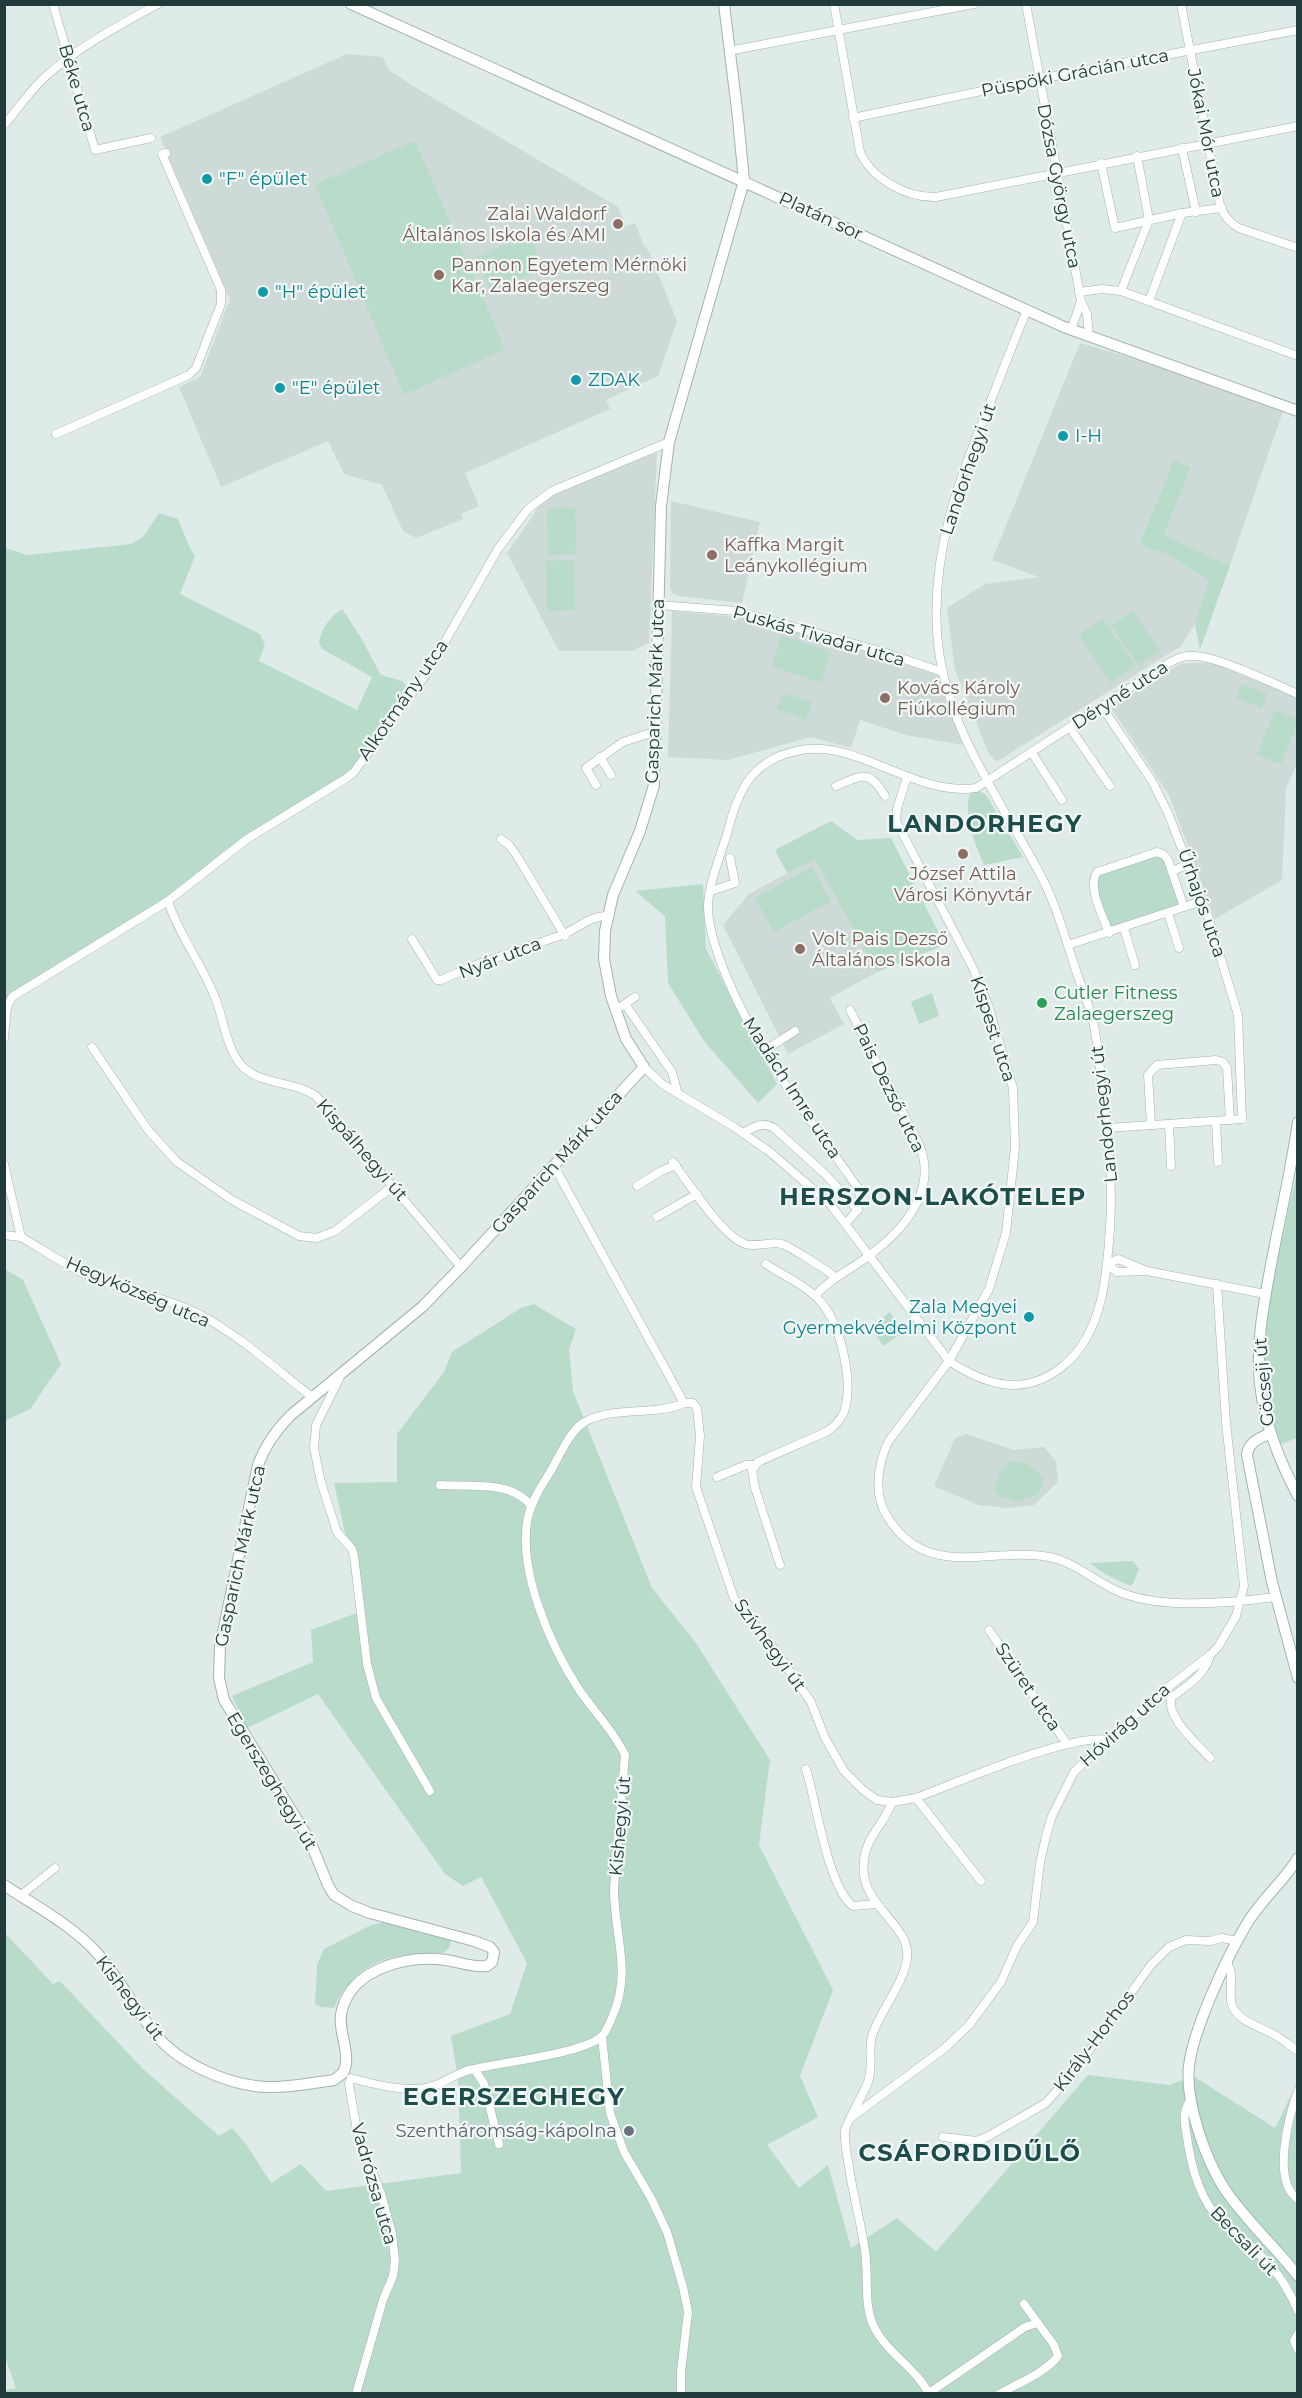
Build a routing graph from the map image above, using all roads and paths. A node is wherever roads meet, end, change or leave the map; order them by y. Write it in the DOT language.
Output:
graph roads {
  1 [pos="53,4"];
  2 [pos="158,4"];
  3 [pos="351,4"];
  4 [pos="724,4"];
  5 [pos="834,4"];
  6 [pos="974,4"];
  7 [pos="1026,4"];
  8 [pos="1181,4"];
  9 [pos="1298,30"];
  10 [pos="838,31"];
  11 [pos="1190,50"];
  12 [pos="729,51"];
  13 [pos="69,58"];
  14 [pos="1039,79"];
  15 [pos="853,118"];
  16 [pos="4,125"];
  17 [pos="1298,126"];
  18 [pos="151,138"];
  19 [pos="1208,142"];
  20 [pos="1182,148"];
  21 [pos="166,153"];
  22 [pos="1137,156"];
  23 [pos="1101,163"];
  24 [pos="1059,173"];
  25 [pos="744,181"];
  26 [pos="1221,208"];
  27 [pos="1196,212"];
  28 [pos="1182,213"];
  29 [pos="1149,220"];
  30 [pos="1298,248"];
  31 [pos="1121,291"];
  32 [pos="1079,292"];
  33 [pos="1081,301"];
  34 [pos="1149,301"];
  35 [pos="1028,310"];
  36 [pos="1071,330"];
  37 [pos="1089,337"];
  38 [pos="1298,356"];
  39 [pos="1298,411"];
  40 [pos="56,434"];
  41 [pos="669,442"];
  42 [pos="658,605"];
  43 [pos="943,672"];
  44 [pos="1298,694"];
  45 [pos="1102,707"];
  46 [pos="1070,728"];
  47 [pos="657,731"];
  48 [pos="1032,753"];
  49 [pos="600,757"];
  50 [pos="611,775"];
  51 [pos="907,777"];
  52 [pos="987,783"];
  53 [pos="596,785"];
  54 [pos="836,786"];
  55 [pos="1110,786"];
  56 [pos="885,796"];
  57 [pos="1062,800"];
  58 [pos="501,840"];
  59 [pos="730,858"];
  60 [pos="1189,864"];
  61 [pos="1172,872"];
  62 [pos="711,891"];
  63 [pos="168,901"];
  64 [pos="1202,901"];
  65 [pos="1184,908"];
  66 [pos="1168,913"];
  67 [pos="607,916"];
  68 [pos="1124,928"];
  69 [pos="1109,933"];
  70 [pos="565,936"];
  71 [pos="412,939"];
  72 [pos="1068,945"];
  73 [pos="1179,948"];
  74 [pos="1135,965"];
  75 [pos="635,997"];
  76 [pos="620,1007"];
  77 [pos="850,1011"];
  78 [pos="795,1031"];
  79 [pos="4,1038"];
  80 [pos="92,1047"];
  81 [pos="764,1050"];
  82 [pos="644,1067"];
  83 [pos="678,1094"];
  84 [pos="1230,1120"];
  85 [pos="1216,1121"];
  86 [pos="1298,1122"];
  87 [pos="1169,1124"];
  88 [pos="1151,1125"];
  89 [pos="1108,1128"];
  90 [pos="743,1133"];
  91 [pos="1218,1162"];
  92 [pos="4,1164"];
  93 [pos="554,1166"];
  94 [pos="1172,1166"];
  95 [pos="393,1186"];
  96 [pos="637,1186"];
  97 [pos="697,1194"];
  98 [pos="858,1210"];
  99 [pos="657,1217"];
  100 [pos="846,1223"];
  101 [pos="5,1237"];
  102 [pos="21,1237"];
  103 [pos="870,1255"];
  104 [pos="766,1264"];
  105 [pos="1108,1264"];
  106 [pos="461,1268"];
  107 [pos="836,1278"];
  108 [pos="1217,1284"];
  109 [pos="1265,1294"];
  110 [pos="815,1296"];
  111 [pos="949,1360"];
  112 [pos="342,1373"];
  113 [pos="312,1397"];
  114 [pos="684,1403"];
  115 [pos="1270,1433"];
  116 [pos="754,1465"];
  117 [pos="717,1477"];
  118 [pos="440,1485"];
  119 [pos="1298,1496"];
  120 [pos="531,1506"];
  121 [pos="780,1565"];
  122 [pos="1275,1597"];
  123 [pos="1242,1600"];
  124 [pos="989,1630"];
  125 [pos="1210,1655"];
  126 [pos="219,1678"];
  127 [pos="1298,1678"];
  128 [pos="1109,1740"];
  129 [pos="1067,1744"];
  130 [pos="1210,1758"];
  131 [pos="806,1769"];
  132 [pos="430,1791"];
  133 [pos="916,1798"];
  134 [pos="892,1802"];
  135 [pos="1298,1858"];
  136 [pos="55,1868"];
  137 [pos="981,1881"];
  138 [pos="4,1885"];
  139 [pos="20,1896"];
  140 [pos="876,1904"];
  141 [pos="1237,1941"];
  142 [pos="1227,1963"];
  143 [pos="602,2037"];
  144 [pos="1298,2051"];
  145 [pos="475,2070"];
  146 [pos="347,2076"];
  147 [pos="1298,2091"];
  148 [pos="1191,2101"];
  149 [pos="852,2117"];
  150 [pos="943,2137"];
  151 [pos="499,2144"];
  152 [pos="1298,2199"];
  153 [pos="1298,2276"];
  154 [pos="1024,2304"];
  155 [pos="1298,2311"];
  156 [pos="1037,2323"];
  157 [pos="1298,2334"];
  158 [pos="1298,2350"];
  159 [pos="929,2393"];
  160 [pos="356,2394"];
  161 [pos="681,2394"];
  162 [pos="999,2394"];
  1 -- 13 [label="street, Béke utca"];
  2 -- 13 [label="street"];
  3 -- 25 [label="street, Platán sor"];
  4 -- 12 [label="street, Gasparich Márk utca"];
  5 -- 10 [label="street"];
  6 -- 10 [label="street"];
  7 -- 14 [label="street, Dózsa György utca"];
  8 -- 11 [label="street, Jókai Mór utca"];
  9 -- 11 [label="street, Püspöki Grácián utca"];
  10 -- 12 [label="street"];
  10 -- 15 [label="street"];
  11 -- 14 [label="street, Püspöki Grácián utca"];
  11 -- 19 [label="street, Jókai Mór utca"];
  12 -- 25 [label="street, Gasparich Márk utca"];
  13 -- 16 [label="street"];
  13 -- 18 [label="street, Béke utca"];
  14 -- 15 [label="street, Püspöki Grácián utca"];
  14 -- 24 [label="street, Dózsa György utca"];
  15 -- 24 [label="street"];
  17 -- 19 [label="street"];
  19 -- 20 [label="street"];
  19 -- 26 [label="street, Jókai Mór utca"];
  20 -- 22 [label="street"];
  20 -- 27 [label="street"];
  21 -- 40 [label="street"];
  22 -- 23 [label="street"];
  22 -- 29 [label="street"];
  23 -- 24 [label="street"];
  23 -- 29 [label="street"];
  24 -- 32 [label="street, Dózsa György utca"];
  25 -- 35 [label="street, Platán sor"];
  25 -- 41 [label="street, Gasparich Márk utca"];
  26 -- 27 [label="street"];
  26 -- 30 [label="street, Jókai Mór utca"];
  27 -- 28 [label="street"];
  28 -- 29 [label="street"];
  28 -- 34 [label="street"];
  29 -- 31 [label="street"];
  31 -- 32 [label="street"];
  31 -- 34 [label="street"];
  32 -- 33 [label="street, Dózsa György utca"];
  33 -- 36 [label="street"];
  33 -- 37 [label="street, Dózsa György utca"];
  34 -- 38 [label="street"];
  35 -- 36 [label="street, Platán sor"];
  35 -- 43 [label="street, Landorhegyi út"];
  36 -- 37 [label="street, Platán sor"];
  37 -- 39 [label="street, Platán sor"];
  41 -- 42 [label="street, Gasparich Márk utca"];
  41 -- 63 [label="street, Alkotmány utca"];
  42 -- 43 [label="street, Puskás Tivadar utca"];
  42 -- 47 [label="street, Gasparich Márk utca"];
  43 -- 52 [label="street, Landorhegyi út"];
  44 -- 45 [label="street, Déryné utca"];
  45 -- 46 [label="street, Déryné utca"];
  45 -- 60 [label="street, Űrhajós utca"];
  46 -- 48 [label="street, Déryné utca"];
  46 -- 55 [label="street"];
  47 -- 49 [label="street"];
  47 -- 67 [label="street, Gasparich Márk utca"];
  48 -- 52 [label="street, Déryné utca"];
  48 -- 57 [label="street"];
  49 -- 50 [label="street"];
  49 -- 53 [label="street"];
  51 -- 52 [label="street, Madách Imre utca"];
  51 -- 62 [label="street, Madách Imre utca"];
  51 -- 111 [label="street, Kispest utca"];
  52 -- 72 [label="street, Landorhegyi út"];
  54 -- 56 [label="street"];
  58 -- 70 [label="street"];
  59 -- 62 [label="street"];
  60 -- 61 [label="street"];
  60 -- 64 [label="street, Űrhajós utca"];
  61 -- 65 [label="street"];
  61 -- 69 [label="street"];
  62 -- 81 [label="street, Madách Imre utca"];
  63 -- 79 [label="street"];
  63 -- 95 [label="street, Kispálhegyi út"];
  64 -- 65 [label="street"];
  64 -- 84 [label="street, Űrhajós utca"];
  65 -- 66 [label="street"];
  66 -- 68 [label="street"];
  66 -- 73 [label="street"];
  67 -- 70 [label="street, Nyár utca"];
  67 -- 76 [label="street, Gasparich Márk utca"];
  68 -- 69 [label="street"];
  68 -- 74 [label="street"];
  69 -- 72 [label="street"];
  70 -- 71 [label="street, Nyár utca"];
  72 -- 89 [label="street, Landorhegyi út"];
  75 -- 76 [label="street"];
  76 -- 82 [label="street, Gasparich Márk utca"];
  76 -- 83 [label="street"];
  77 -- 103 [label="street, Pais Dezső utca"];
  78 -- 81 [label="street"];
  80 -- 95 [label="street"];
  81 -- 98 [label="street, Madách Imre utca"];
  82 -- 83 [label="street, Landorhegyi út"];
  82 -- 93 [label="street, Gasparich Márk utca"];
  83 -- 90 [label="street, Landorhegyi út"];
  84 -- 85 [label="street"];
  84 -- 88 [label="street"];
  85 -- 87 [label="street"];
  85 -- 91 [label="street"];
  86 -- 109 [label="street, Göcseji út"];
  87 -- 88 [label="street"];
  87 -- 94 [label="street"];
  88 -- 89 [label="street"];
  89 -- 105 [label="street, Landorhegyi út"];
  90 -- 98 [label="street"];
  90 -- 100 [label="street, Landorhegyi út"];
  92 -- 102 [label="street"];
  93 -- 106 [label="street, Gasparich Márk utca"];
  93 -- 114 [label="street, Szívhegyi út"];
  95 -- 106 [label="street, Kispálhegyi út"];
  96 -- 97 [label="street"];
  97 -- 99 [label="street"];
  97 -- 107 [label="street"];
  98 -- 100 [label="street"];
  100 -- 103 [label="street, Landorhegyi út"];
  101 -- 102 [label="street"];
  102 -- 113 [label="street, Hegyközség utca"];
  103 -- 107 [label="street, Pais Dezső utca"];
  103 -- 111 [label="street, Landorhegyi út"];
  104 -- 110 [label="street"];
  105 -- 108 [label="street"];
  105 -- 111 [label="street, Landorhegyi út"];
  106 -- 112 [label="street, Gasparich Márk utca"];
  107 -- 110 [label="street, Pais Dezső utca"];
  108 -- 109 [label="street"];
  108 -- 123 [label="street"];
  109 -- 115 [label="street, Göcseji út"];
  110 -- 116 [label="street"];
  111 -- 123 [label="street, Kispest utca"];
  112 -- 113 [label="street, Gasparich Márk utca"];
  112 -- 132 [label="street"];
  113 -- 126 [label="street, Gasparich Márk utca"];
  114 -- 120 [label="street, Kishegyi út"];
  114 -- 134 [label="street, Szívhegyi út"];
  115 -- 119 [label="street"];
  115 -- 122 [label="street, Göcseji út"];
  116 -- 117 [label="street"];
  116 -- 121 [label="street"];
  118 -- 120 [label="street"];
  120 -- 143 [label="street, Kishegyi út"];
  122 -- 123 [label="street, Kispest utca"];
  122 -- 127 [label="street"];
  123 -- 125 [label="street, Hóvirág utca"];
  124 -- 129 [label="street, Szüret utca"];
  125 -- 128 [label="street, Hóvirág utca"];
  125 -- 130 [label="street"];
  126 -- 146 [label="street, Egerszeghegyi út"];
  128 -- 129 [label="street"];
  128 -- 149 [label="street, Hóvirág utca"];
  129 -- 133 [label="street"];
  131 -- 140 [label="street"];
  133 -- 134 [label="street"];
  133 -- 137 [label="street"];
  134 -- 140 [label="street"];
  135 -- 141 [label="street, Becsali út"];
  136 -- 139 [label="street"];
  138 -- 139 [label="street, Kishegyi út"];
  139 -- 146 [label="street, Kishegyi út"];
  140 -- 149 [label="street"];
  141 -- 142 [label="street, Becsali út"];
  141 -- 150 [label="street, Király-Horhos"];
  142 -- 144 [label="street"];
  142 -- 148 [label="street, Becsali út"];
  143 -- 145 [label="street"];
  143 -- 161 [label="street"];
  145 -- 146 [label="street"];
  145 -- 151 [label="street"];
  146 -- 160 [label="street, Vadrózsa utca"];
  147 -- 152 [label="street"];
  148 -- 153 [label="street, Becsali út"];
  148 -- 155 [label="street, Becsali út"];
  149 -- 159 [label="street"];
  154 -- 156 [label="street"];
  156 -- 159 [label="street"];
  156 -- 162 [label="street"];
  157 -- 158 [label="street"];
}
